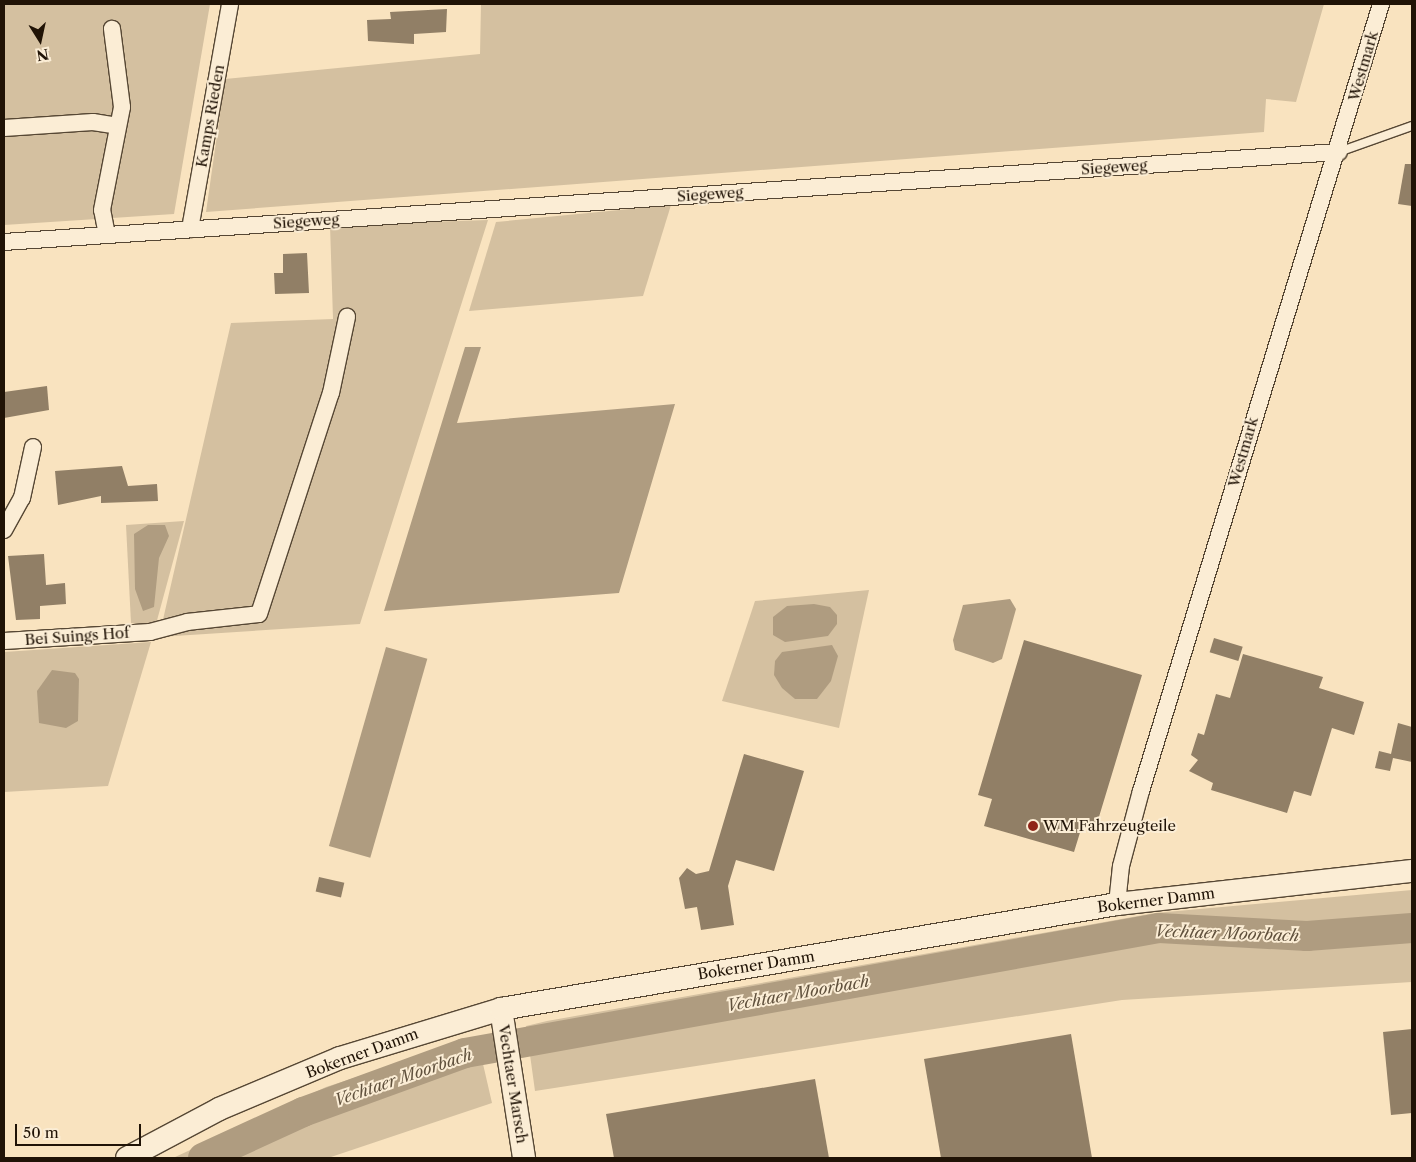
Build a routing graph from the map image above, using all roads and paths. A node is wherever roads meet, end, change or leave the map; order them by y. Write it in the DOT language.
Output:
graph roads {
  1 [pos="230,4"];
  2 [pos="1381,4"];
  3 [pos="112,29"];
  4 [pos="118,126"];
  5 [pos="1412,126"];
  6 [pos="4,128"];
  7 [pos="1338,152"];
  8 [pos="190,229"];
  9 [pos="107,235"];
  10 [pos="4,242"];
  11 [pos="347,317"];
  12 [pos="33,447"];
  13 [pos="4,530"];
  14 [pos="4,641"];
  15 [pos="1412,871"];
  16 [pos="1117,904"];
  17 [pos="501,1009"];
  18 [pos="127,1158"];
  19 [pos="524,1158"];
  1 -- 8 [label="street, Kamps Rieden"];
  2 -- 7 [label="street, Westmark"];
  3 -- 4 [label="street"];
  4 -- 6 [label="street"];
  4 -- 9 [label="street"];
  5 -- 7 [label="lane, Siegeweg"];
  7 -- 8 [label="street, Siegeweg"];
  7 -- 16 [label="street, Westmark"];
  8 -- 9 [label="street, Siegeweg"];
  9 -- 10 [label="street, Siegeweg"];
  11 -- 14 [label="street, Bei Suings Hof"];
  12 -- 13 [label="street"];
  15 -- 16 [label="main road, Bokerner Damm"];
  16 -- 17 [label="main road, Bokerner Damm"];
  17 -- 18 [label="main road, Bokerner Damm"];
  17 -- 19 [label="main road, Vechtaer Marsch"];
}
